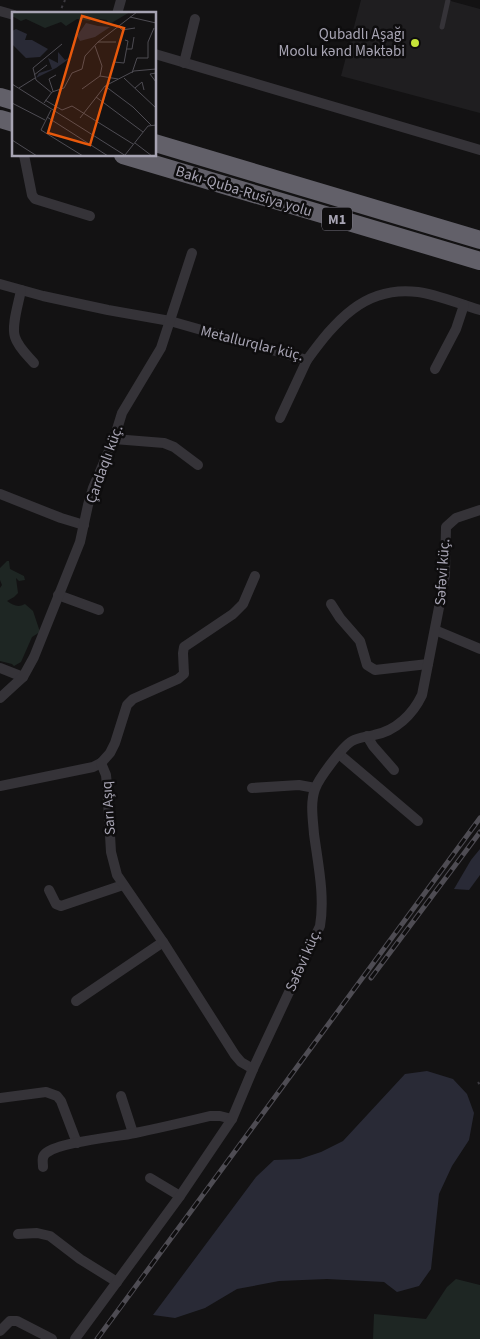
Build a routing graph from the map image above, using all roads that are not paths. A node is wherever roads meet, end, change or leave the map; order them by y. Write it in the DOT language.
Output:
graph roads {
  1 [pos="448,0"];
  2 [pos="195,19"];
  3 [pos="442,27"];
  4 [pos="156,54"];
  5 [pos="184,63"];
  6 [pos="156,143"];
  7 [pos="480,150"];
  8 [pos="24,156"];
  9 [pos="126,156"];
  10 [pos="90,216"];
  11 [pos="480,240"];
  12 [pos="192,253"];
  13 [pos="480,261"];
  14 [pos="0,284"];
  15 [pos="21,290"];
  16 [pos="464,305"];
  17 [pos="480,310"];
  18 [pos="170,321"];
  19 [pos="307,360"];
  20 [pos="34,363"];
  21 [pos="435,369"];
  22 [pos="280,418"];
  23 [pos="114,439"];
  24 [pos="198,465"];
  25 [pos="0,494"];
  26 [pos="480,510"];
  27 [pos="84,525"];
  28 [pos="255,576"];
  29 [pos="58,595"];
  30 [pos="331,604"];
  31 [pos="99,610"];
  32 [pos="435,630"];
  33 [pos="480,649"];
  34 [pos="428,664"];
  35 [pos="0,668"];
  36 [pos="23,677"];
  37 [pos="0,698"];
  38 [pos="367,736"];
  39 [pos="339,754"];
  40 [pos="101,763"];
  41 [pos="394,770"];
  42 [pos="0,786"];
  43 [pos="252,788"];
  44 [pos="315,788"];
  45 [pos="418,821"];
  46 [pos="123,885"];
  47 [pos="49,890"];
  48 [pos="163,942"];
  49 [pos="76,1001"];
  50 [pos="253,1068"];
  51 [pos="121,1096"];
  52 [pos="0,1098"];
  53 [pos="232,1119"];
  54 [pos="133,1133"];
  55 [pos="77,1143"];
  56 [pos="43,1168"];
  57 [pos="150,1178"];
  58 [pos="180,1196"];
  59 [pos="18,1234"];
  60 [pos="117,1282"];
  61 [pos="0,1331"];
  62 [pos="52,1339"];
  63 [pos="75,1339"];
  1 -- 3 [label="lane"];
  2 -- 5 [label="street"];
  4 -- 5 [label="street"];
  5 -- 7 [label="street"];
  6 -- 11 [label="highway, Bakı-Quba-Rusiya yolu / M1"];
  8 -- 10 [label="street"];
  9 -- 13 [label="highway, Bakı-Quba-Rusiya yolu / M1"];
  12 -- 18 [label="street, Çardaqlı küç."];
  14 -- 15 [label="street, Metallurqlar küç."];
  15 -- 18 [label="street, Metallurqlar küç."];
  15 -- 20 [label="street"];
  16 -- 17 [label="street, Metallurqlar küç."];
  16 -- 19 [label="street, Metallurqlar küç."];
  16 -- 21 [label="street"];
  18 -- 19 [label="street, Metallurqlar küç."];
  18 -- 23 [label="street, Çardaqlı küç."];
  19 -- 22 [label="street"];
  23 -- 24 [label="street"];
  23 -- 27 [label="street, Çardaqlı küç."];
  25 -- 27 [label="street"];
  26 -- 32 [label="street, Səfəvi küç."];
  27 -- 29 [label="street, Çardaqlı küç."];
  28 -- 40 [label="street, Sarı Aşıq"];
  29 -- 31 [label="street"];
  29 -- 36 [label="street, Çardaqlı küç."];
  30 -- 34 [label="street"];
  32 -- 33 [label="street"];
  32 -- 34 [label="street, Səfəvi küç."];
  34 -- 38 [label="street, Səfəvi küç."];
  35 -- 36 [label="street"];
  36 -- 37 [label="street, Çardaqlı küç."];
  38 -- 39 [label="street, Səfəvi küç."];
  38 -- 41 [label="street"];
  39 -- 44 [label="street, Səfəvi küç."];
  39 -- 45 [label="street"];
  40 -- 42 [label="street"];
  40 -- 46 [label="street, Sarı Aşıq"];
  43 -- 44 [label="street"];
  44 -- 50 [label="street, Səfəvi küç."];
  46 -- 47 [label="street"];
  46 -- 48 [label="street, Sarı Aşıq"];
  48 -- 49 [label="street"];
  48 -- 50 [label="street, Sarı Aşıq"];
  50 -- 53 [label="street, Səfəvi küç."];
  51 -- 54 [label="street"];
  52 -- 55 [label="street"];
  53 -- 54 [label="street"];
  53 -- 58 [label="street, Səfəvi küç."];
  54 -- 55 [label="street"];
  55 -- 56 [label="street"];
  57 -- 58 [label="street"];
  58 -- 60 [label="street, Səfəvi küç."];
  59 -- 60 [label="street"];
  60 -- 63 [label="street, Səfəvi küç."];
  61 -- 62 [label="street"];
}
